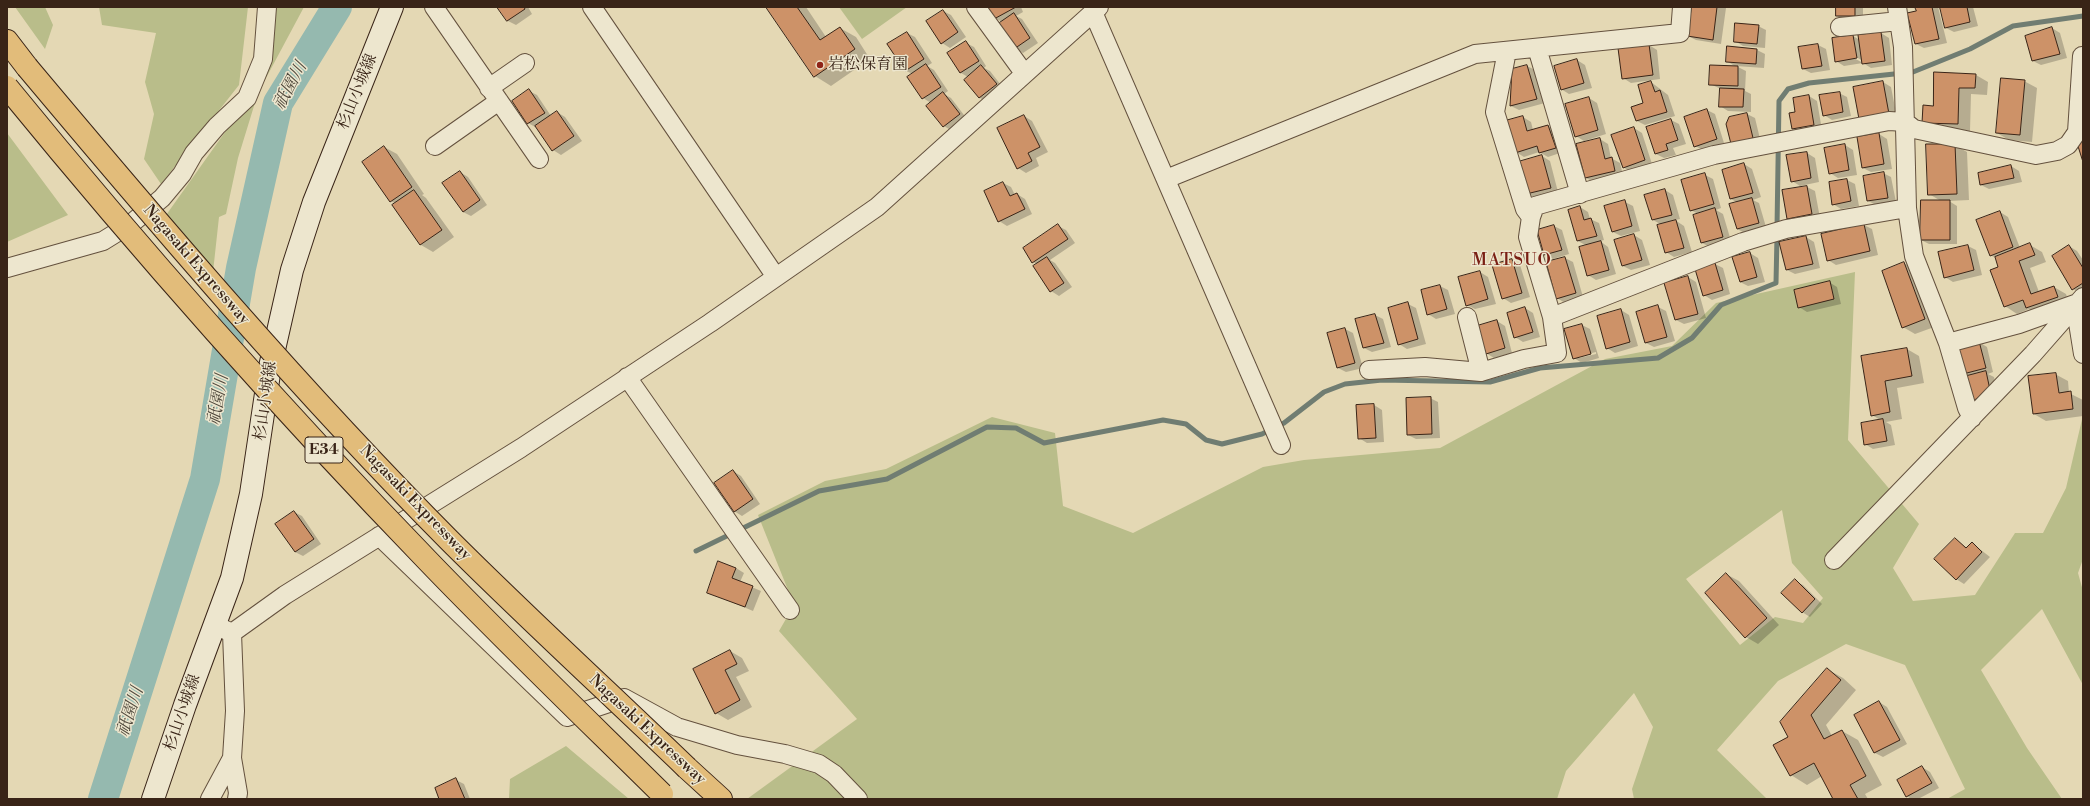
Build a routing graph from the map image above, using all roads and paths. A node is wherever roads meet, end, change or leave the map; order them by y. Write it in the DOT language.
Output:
graph roads {
  1 [pos="267,7"];
  2 [pos="392,7"];
  3 [pos="434,7"];
  4 [pos="592,7"];
  5 [pos="976,7"];
  6 [pos="1682,7"];
  7 [pos="1096,9"];
  8 [pos="1898,14"];
  9 [pos="1840,27"];
  10 [pos="7,41"];
  11 [pos="1537,48"];
  12 [pos="1507,51"];
  13 [pos="2082,56"];
  14 [pos="525,63"];
  15 [pos="1024,73"];
  16 [pos="7,87"];
  17 [pos="494,94"];
  18 [pos="1904,122"];
  19 [pos="2080,131"];
  20 [pos="434,146"];
  21 [pos="539,159"];
  22 [pos="1166,178"];
  23 [pos="1580,194"];
  24 [pos="1907,208"];
  25 [pos="1531,217"];
  26 [pos="7,268"];
  27 [pos="776,276"];
  28 [pos="2079,300"];
  29 [pos="1467,317"];
  30 [pos="1552,317"];
  31 [pos="1948,343"];
  32 [pos="2083,354"];
  33 [pos="1369,370"];
  34 [pos="1481,372"];
  35 [pos="627,377"];
  36 [pos="1972,418"];
  37 [pos="1276,433"];
  38 [pos="379,536"];
  39 [pos="1834,560"];
  40 [pos="790,610"];
  41 [pos="223,629"];
  42 [pos="232,758"];
  43 [pos="664,796"];
  44 [pos="239,797"];
  45 [pos="153,799"];
  46 [pos="210,799"];
  47 [pos="721,799"];
  48 [pos="858,799"];
  1 -- 26 [label="street"];
  2 -- 41 [label="main road, 杉山小城線"];
  3 -- 17 [label="street"];
  4 -- 27 [label="street"];
  5 -- 15 [label="street"];
  6 -- 11 [label="street"];
  7 -- 15 [label="street"];
  7 -- 22 [label="street"];
  8 -- 9 [label="street"];
  8 -- 18 [label="street"];
  10 -- 47 [label="highway, Nagasaki Expressway / E34, bridge"];
  11 -- 12 [label="street"];
  11 -- 23 [label="street"];
  12 -- 22 [label="street"];
  12 -- 25 [label="street"];
  13 -- 19 [label="street"];
  14 -- 17 [label="street"];
  15 -- 27 [label="street"];
  16 -- 43 [label="highway, Nagasaki Expressway / E34, bridge"];
  17 -- 20 [label="street"];
  17 -- 21 [label="street"];
  18 -- 19 [label="street"];
  18 -- 23 [label="street"];
  18 -- 24 [label="street"];
  22 -- 37 [label="street"];
  23 -- 25 [label="street"];
  24 -- 30 [label="street"];
  24 -- 31 [label="street"];
  25 -- 30 [label="street"];
  27 -- 35 [label="street"];
  28 -- 31 [label="street"];
  28 -- 32 [label="street"];
  28 -- 36 [label="street"];
  29 -- 34 [label="street"];
  30 -- 34 [label="street"];
  31 -- 36 [label="street"];
  33 -- 34 [label="street"];
  35 -- 38 [label="street"];
  35 -- 40 [label="street"];
  36 -- 39 [label="street"];
  38 -- 41 [label="street"];
  38 -- 48 [label="street"];
  41 -- 42 [label="street"];
  41 -- 45 [label="main road, 杉山小城線"];
  42 -- 44 [label="street"];
  42 -- 46 [label="street"];
}
